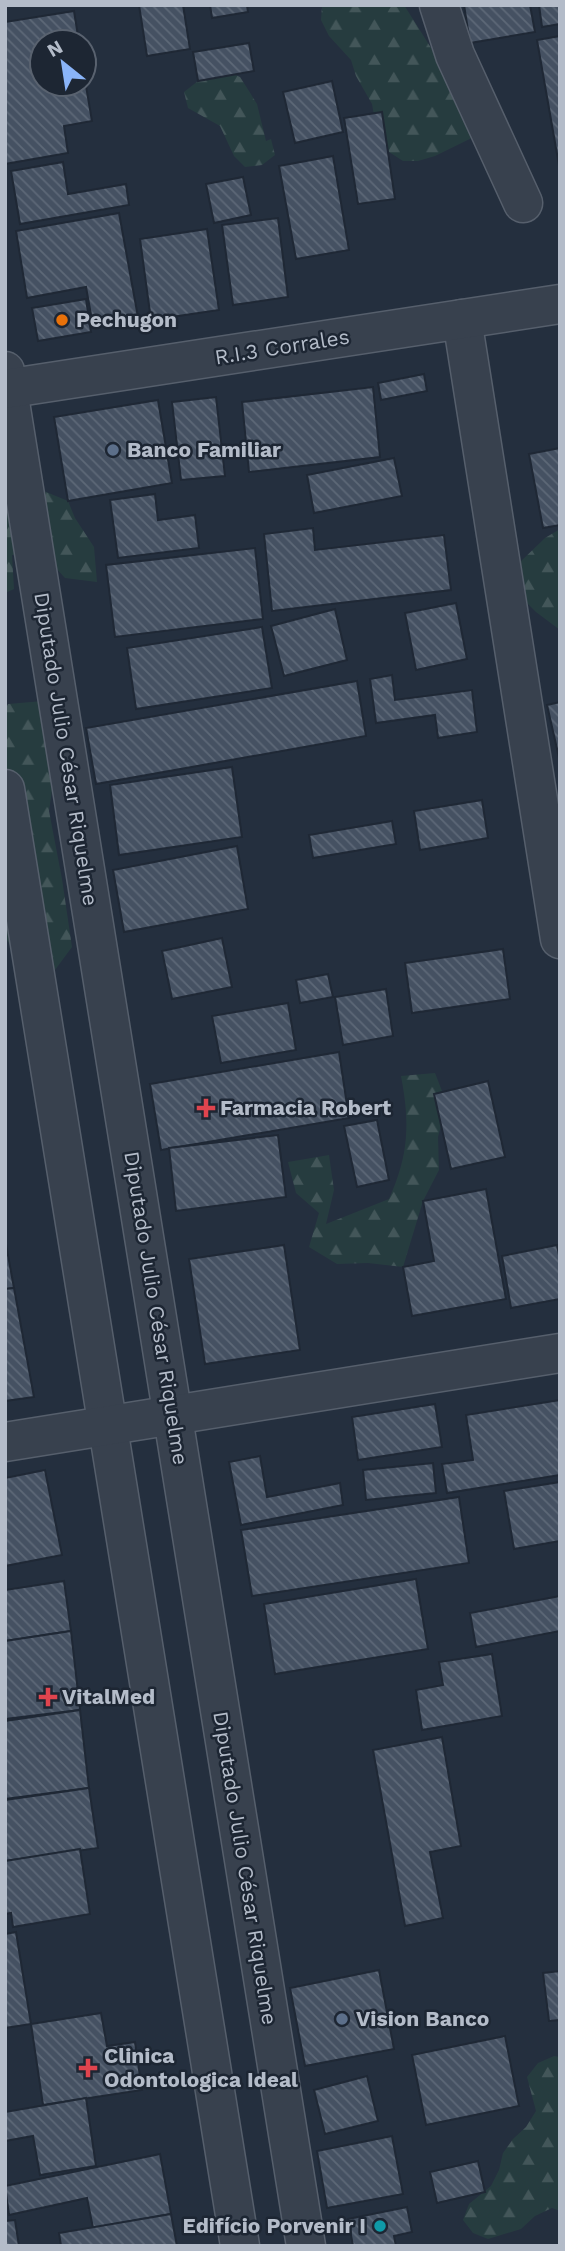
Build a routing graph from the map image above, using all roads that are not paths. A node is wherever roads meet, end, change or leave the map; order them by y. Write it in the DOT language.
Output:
graph roads {
  1 [pos="439,5"];
  2 [pos="523,203"];
  3 [pos="560,304"];
  4 [pos="461,319"];
  5 [pos="6,383"];
  6 [pos="5,789"];
  7 [pos="551,832"];
  8 [pos="560,939"];
  9 [pos="560,1353"];
  10 [pos="173,1415"];
  11 [pos="108,1425"];
  12 [pos="5,1442"];
  13 [pos="240,2246"];
  14 [pos="306,2246"];
  1 -- 2 [label="street"];
  3 -- 4 [label="street, R.I.3 Corrales"];
  4 -- 5 [label="street, R.I.3 Corrales"];
  4 -- 7 [label="street"];
  5 -- 10 [label="street, Diputado Julio César Riquelme"];
  6 -- 11 [label="street"];
  7 -- 8 [label="street"];
  9 -- 10 [label="street"];
  10 -- 11 [label="street"];
  10 -- 14 [label="street, Diputado Julio César Riquelme"];
  11 -- 12 [label="street"];
  11 -- 13 [label="street"];
}
